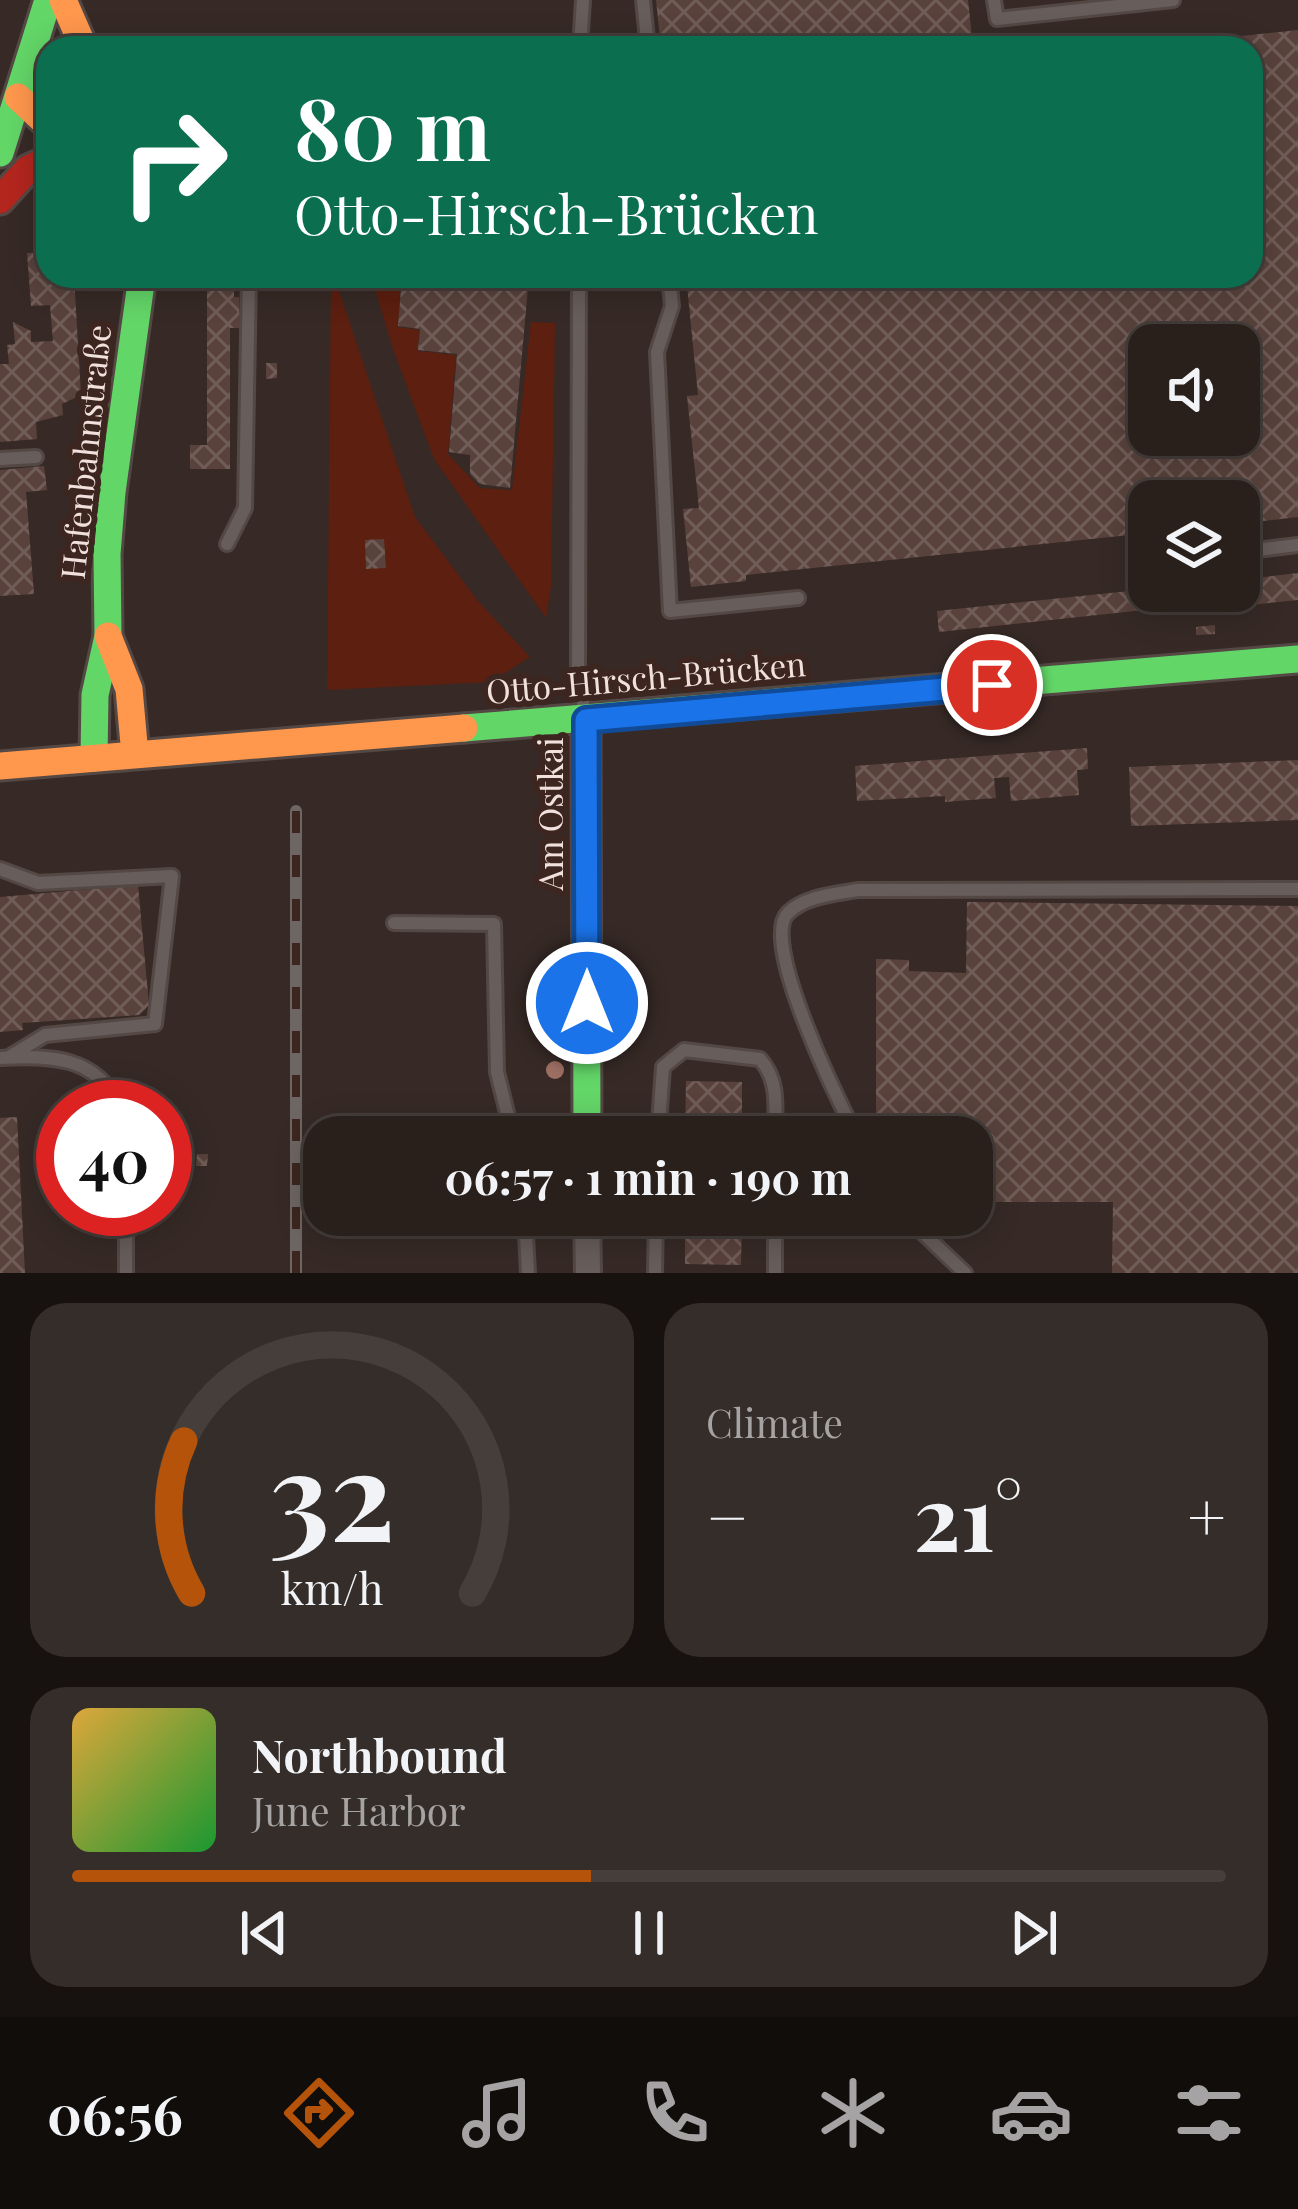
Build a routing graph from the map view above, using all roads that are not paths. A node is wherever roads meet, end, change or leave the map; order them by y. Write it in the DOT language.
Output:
graph roads {
  1 [pos="48,0"];
  2 [pos="63,0"];
  3 [pos="583,0"];
  4 [pos="643,0"];
  5 [pos="994,0"];
  6 [pos="1173,0"];
  7 [pos="37,36"];
  8 [pos="77,36"];
  9 [pos="581,36"];
  10 [pos="647,36"];
  11 [pos="36,39"];
  12 [pos="36,90"];
  13 [pos="18,97"];
  14 [pos="36,114"];
  15 [pos="0,153"];
  16 [pos="36,165"];
  17 [pos="0,200"];
  18 [pos="140,288"];
  19 [pos="249,288"];
  20 [pos="579,288"];
  21 [pos="670,288"];
  22 [pos="36,457"];
  23 [pos="0,459"];
  24 [pos="227,544"];
  25 [pos="1298,545"];
  26 [pos="1260,550"];
  27 [pos="798,598"];
  28 [pos="108,636"];
  29 [pos="1298,659"];
  30 [pos="586,720"];
  31 [pos="135,755"];
  32 [pos="94,758"];
  33 [pos="0,766"];
  34 [pos="0,869"];
  35 [pos="1298,889"];
  36 [pos="394,922"];
  37 [pos="5,1058"];
  38 [pos="103,1080"];
  39 [pos="508,1116"];
  40 [pos="587,1116"];
  41 [pos="659,1116"];
  42 [pos="775,1116"];
  43 [pos="846,1116"];
  44 [pos="126,1236"];
  45 [pos="526,1236"];
  46 [pos="587,1236"];
  47 [pos="656,1236"];
  48 [pos="775,1236"];
  49 [pos="926,1236"];
  50 [pos="126,1273"];
  51 [pos="529,1273"];
  52 [pos="588,1273"];
  53 [pos="655,1273"];
  54 [pos="775,1273"];
  55 [pos="965,1273"];
  1 -- 7 [label="main road"];
  2 -- 8 [label="main road"];
  3 -- 9 [label="lane"];
  4 -- 10 [label="lane"];
  5 -- 6 [label="lane"];
  11 -- 13 [label="main road"];
  12 -- 13 [label="main road"];
  13 -- 14 [label="main road"];
  13 -- 15 [label="main road"];
  16 -- 17 [label="main road"];
  18 -- 28 [label="main road, Hafenbahnstraße"];
  19 -- 24 [label="lane"];
  20 -- 30 [label="lane, Am Ostkai"];
  21 -- 27 [label="lane"];
  22 -- 23 [label="lane"];
  25 -- 26 [label="lane"];
  28 -- 31 [label="main road, Hafenbahnstraße"];
  28 -- 32 [label="main road, Hafenbahnstraße"];
  29 -- 30 [label="main road, Otto-Hirsch-Brücken"];
  30 -- 31 [label="main road, Otto-Hirsch-Brücken"];
  30 -- 40 [label="main road, Am Ostkai"];
  31 -- 32 [label="main road, Otto-Hirsch-Brücken"];
  32 -- 33 [label="main road, Otto-Hirsch-Brücken"];
  34 -- 37 [label="lane"];
  35 -- 43 [label="lane"];
  36 -- 39 [label="lane"];
  37 -- 38 [label="lane"];
  41 -- 42 [label="lane"];
  44 -- 50 [label="lane"];
  45 -- 51 [label="lane"];
  46 -- 52 [label="street"];
  47 -- 53 [label="lane"];
  48 -- 54 [label="lane"];
  49 -- 55 [label="lane"];
}
